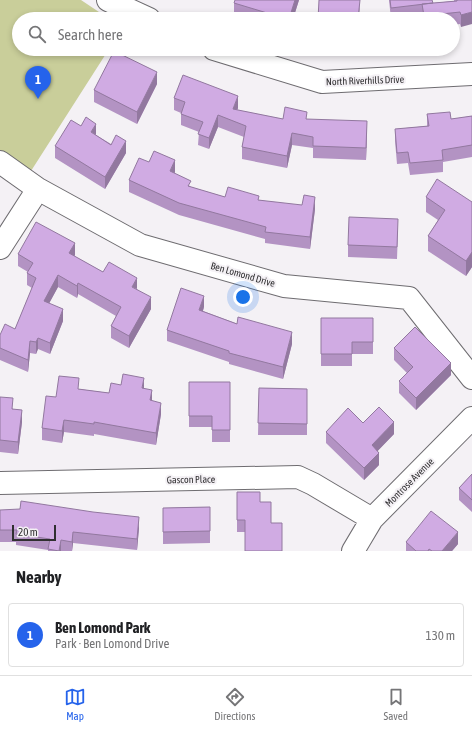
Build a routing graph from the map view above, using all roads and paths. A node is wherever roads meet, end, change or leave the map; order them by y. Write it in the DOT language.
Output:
graph roads {
  1 [pos="108,0"];
  2 [pos="134,12"];
  3 [pos="237,56"];
  4 [pos="472,74"];
  5 [pos="0,162"];
  6 [pos="38,189"];
  7 [pos="0,248"];
  8 [pos="472,378"];
  9 [pos="472,418"];
  10 [pos="0,483"];
  11 [pos="372,519"];
  12 [pos="353,551"];
  1 -- 2 [label="street"];
  3 -- 4 [label="street, North Riverhills Drive"];
  5 -- 6 [label="street, Ben Lomond Drive"];
  6 -- 7 [label="street"];
  6 -- 8 [label="street, Ben Lomond Drive"];
  9 -- 11 [label="street, Montrose Avenue"];
  10 -- 11 [label="street, Gascon Place"];
  11 -- 12 [label="street, Montrose Avenue"];
}
